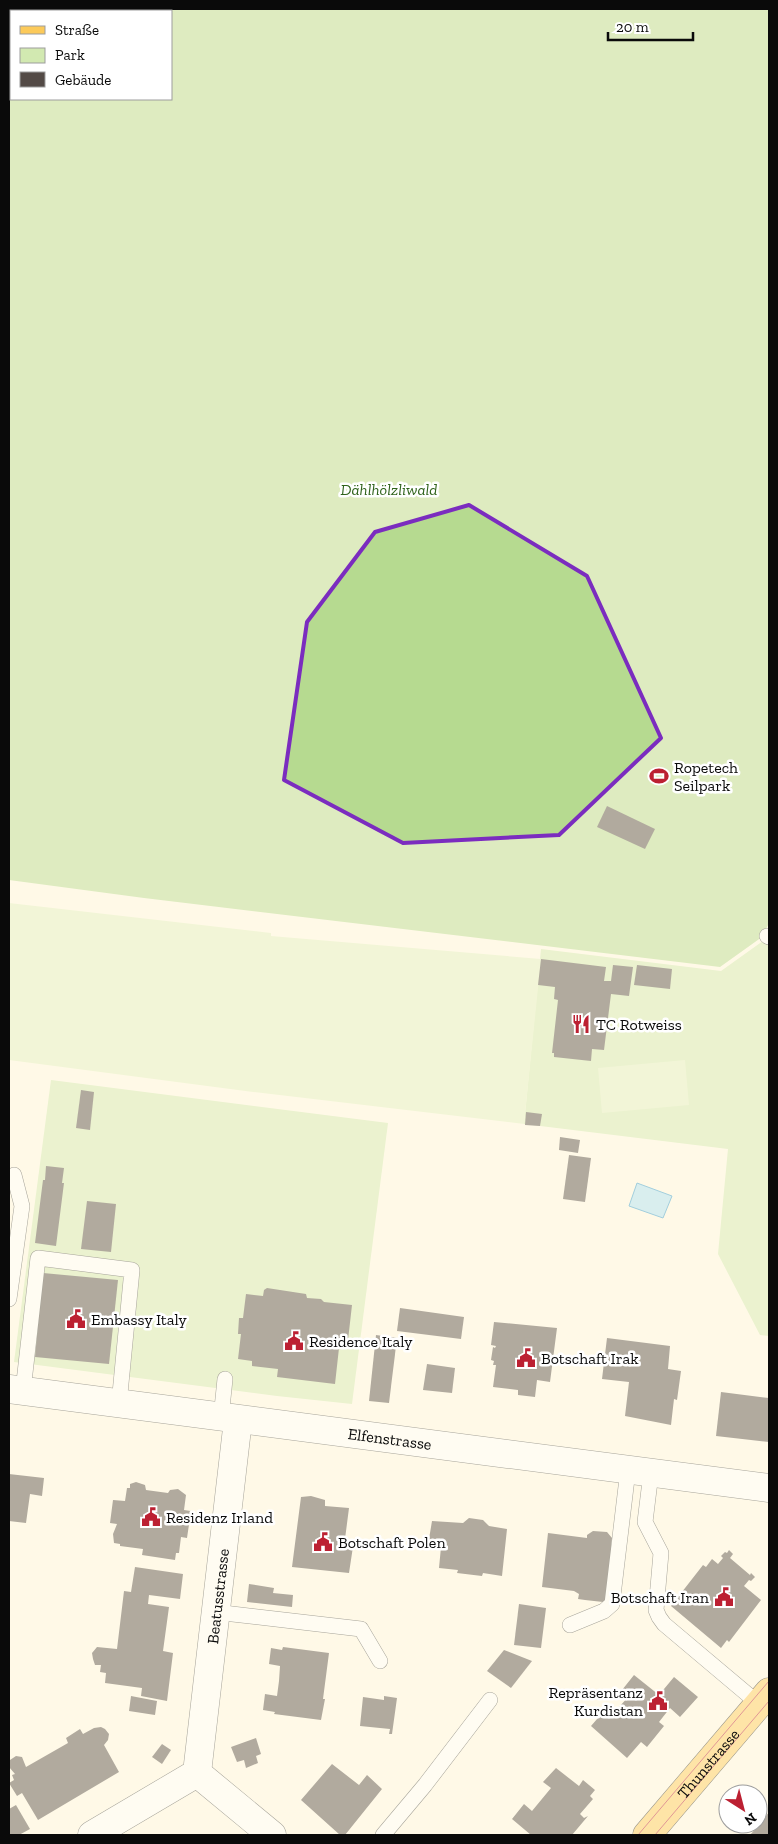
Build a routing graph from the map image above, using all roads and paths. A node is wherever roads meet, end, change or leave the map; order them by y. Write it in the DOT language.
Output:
graph roads {
  1 [pos="14,1175"];
  2 [pos="9,1299"];
  3 [pos="225,1379"];
  4 [pos="16,1390"];
  5 [pos="119,1404"];
  6 [pos="230,1419"];
  7 [pos="640,1471"];
  8 [pos="769,1488"];
  9 [pos="215,1612"];
  10 [pos="570,1625"];
  11 [pos="380,1660"];
  12 [pos="764,1698"];
  13 [pos="490,1700"];
  14 [pos="197,1773"];
  15 [pos="92,1835"];
  16 [pos="272,1835"];
  17 [pos="383,1835"];
  18 [pos="647,1835"];
  1 -- 2 [label="lane"];
  3 -- 6 [label="lane"];
  4 -- 5 [label="street, Elfenstrasse"];
  4 -- 5 [label="lane"];
  5 -- 6 [label="street, Elfenstrasse"];
  6 -- 7 [label="street, Elfenstrasse"];
  6 -- 9 [label="street, Beatusstrasse"];
  7 -- 8 [label="street, Elfenstrasse"];
  7 -- 10 [label="lane"];
  7 -- 12 [label="lane"];
  9 -- 11 [label="lane"];
  9 -- 14 [label="street, Beatusstrasse"];
  12 -- 18 [label="main road, Thunstrasse"];
  13 -- 17 [label="lane"];
  14 -- 15 [label="street"];
  14 -- 16 [label="street"];
}
